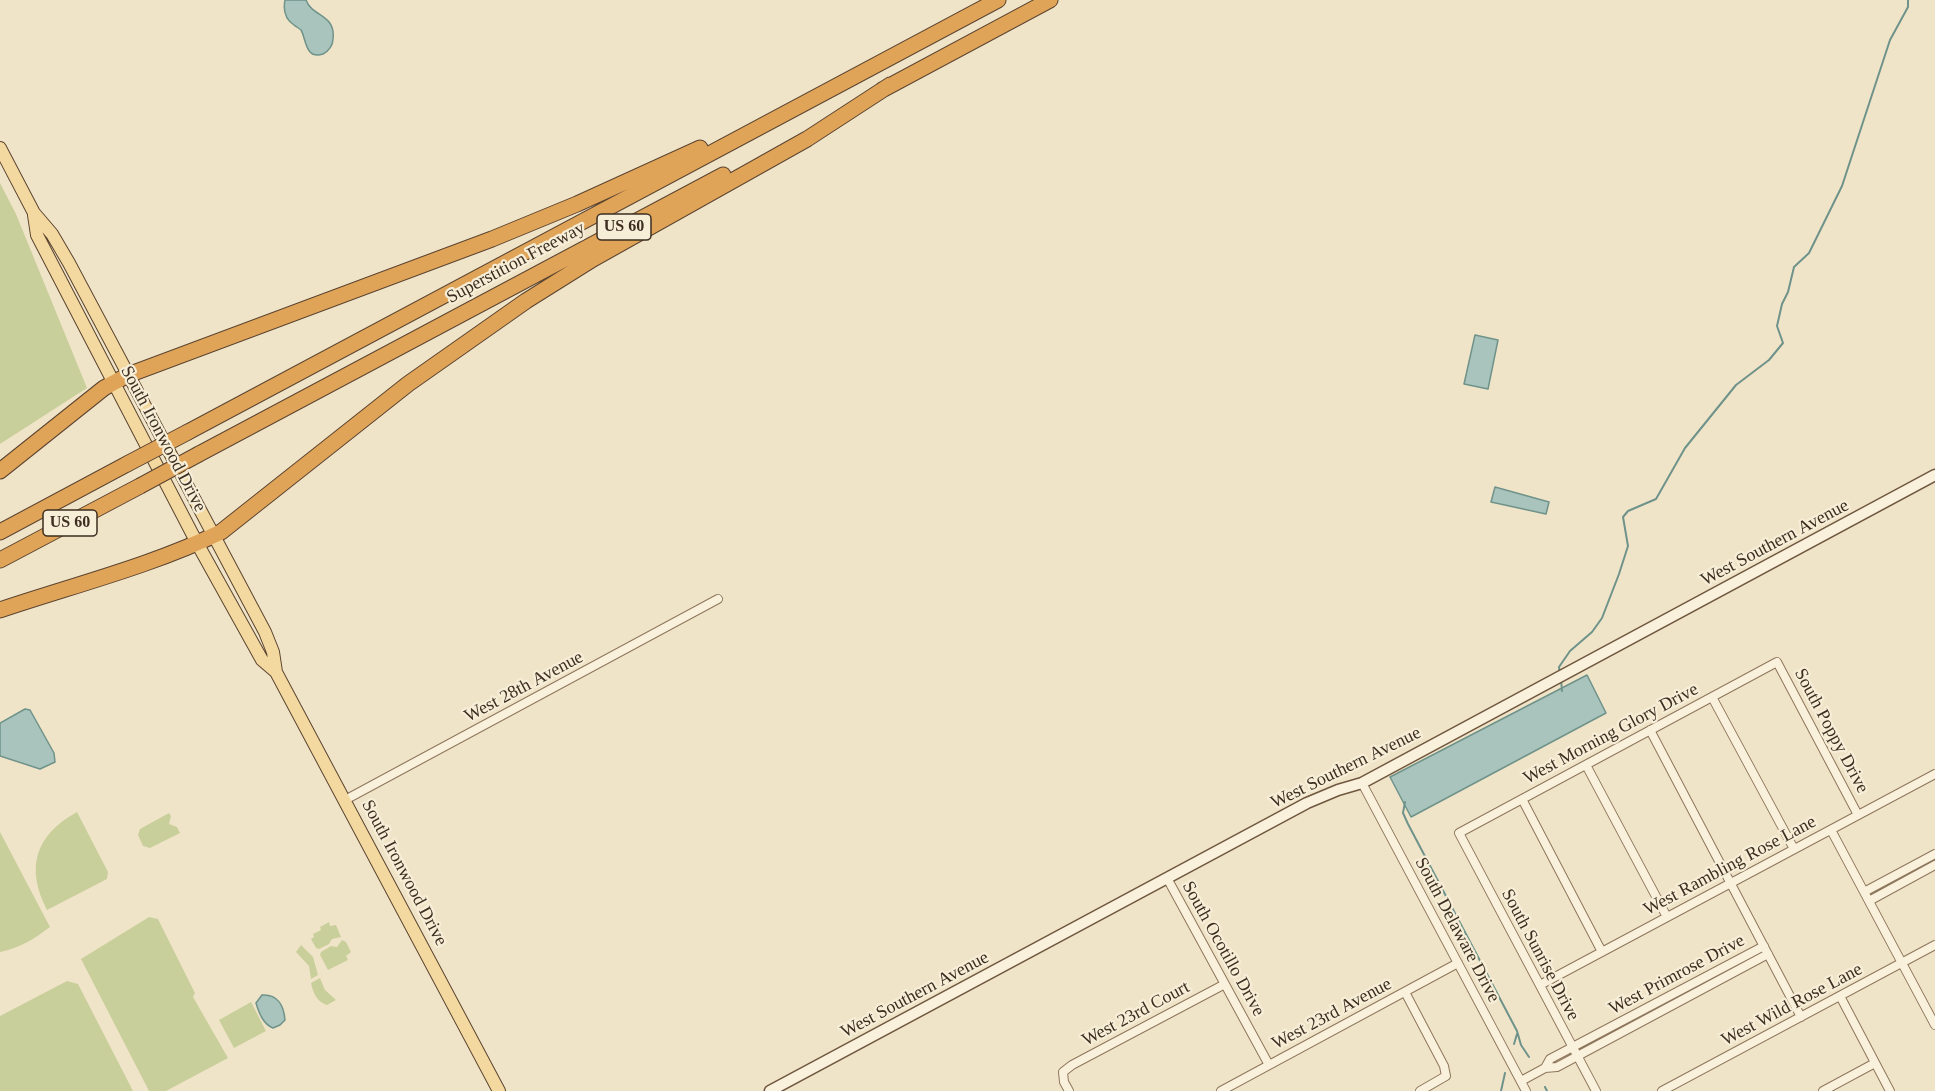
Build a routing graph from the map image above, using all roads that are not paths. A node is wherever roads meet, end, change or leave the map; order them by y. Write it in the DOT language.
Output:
graph roads {
  1 [pos="998,0"];
  2 [pos="1050,0"];
  3 [pos="890,85"];
  4 [pos="800,106"];
  5 [pos="0,148"];
  6 [pos="34,213"];
  7 [pos="128,375"];
  8 [pos="113,383"];
  9 [pos="0,471"];
  10 [pos="1935,475"];
  11 [pos="0,532"];
  12 [pos="214,536"];
  13 [pos="197,543"];
  14 [pos="0,560"];
  15 [pos="718,599"];
  16 [pos="0,610"];
  17 [pos="1777,662"];
  18 [pos="276,672"];
  19 [pos="1712,696"];
  20 [pos="1650,730"];
  21 [pos="1586,765"];
  22 [pos="1935,774"];
  23 [pos="1362,783"];
  24 [pos="1522,799"];
  25 [pos="345,800"];
  26 [pos="1858,815"];
  27 [pos="1831,830"];
  28 [pos="1459,833"];
  29 [pos="1794,849"];
  30 [pos="1935,854"];
  31 [pos="1935,865"];
  32 [pos="1167,878"];
  33 [pos="1731,883"];
  34 [pos="1864,892"];
  35 [pos="1869,901"];
  36 [pos="1667,917"];
  37 [pos="1935,945"];
  38 [pos="1764,946"];
  39 [pos="1602,952"];
  40 [pos="1768,954"];
  41 [pos="1458,963"];
  42 [pos="1902,963"];
  43 [pos="1225,984"];
  44 [pos="1540,985"];
  45 [pos="1405,992"];
  46 [pos="1840,996"];
  47 [pos="1801,1017"];
  48 [pos="1935,1025"];
  49 [pos="1572,1047"];
  50 [pos="1577,1056"];
  51 [pos="1875,1063"];
  52 [pos="1269,1065"];
  53 [pos="1545,1068"];
  54 [pos="1519,1077"];
  55 [pos="499,1091"];
  56 [pos="771,1091"];
  57 [pos="1069,1091"];
  58 [pos="1221,1091"];
  59 [pos="1419,1091"];
  60 [pos="1526,1091"];
  61 [pos="1596,1091"];
  62 [pos="1662,1091"];
  63 [pos="1823,1091"];
  64 [pos="1890,1091"];
  1 -- 4 [label="highway, Superstition Freeway / US 60"];
  2 -- 3 [label="highway, Superstition Freeway / US 60"];
  3 -- 12 [label="highway"];
  3 -- 14 [label="highway, Superstition Freeway / US 60, bridge"];
  4 -- 7 [label="highway"];
  4 -- 11 [label="highway, Superstition Freeway / US 60, bridge"];
  5 -- 6 [label="main road, South Ironwood Drive"];
  6 -- 7 [label="main road, South Ironwood Drive"];
  6 -- 8 [label="main road, South Ironwood Drive"];
  7 -- 8 [label="highway"];
  7 -- 12 [label="main road, South Ironwood Drive"];
  8 -- 9 [label="highway"];
  8 -- 13 [label="main road, South Ironwood Drive"];
  10 -- 23 [label="main road, West Southern Avenue"];
  12 -- 13 [label="highway"];
  12 -- 18 [label="main road, South Ironwood Drive"];
  13 -- 16 [label="highway"];
  13 -- 18 [label="main road, South Ironwood Drive"];
  15 -- 25 [label="street, West 28th Avenue"];
  17 -- 19 [label="street, West Morning Glory Drive"];
  17 -- 26 [label="street, South Poppy Drive"];
  18 -- 25 [label="main road, South Ironwood Drive"];
  19 -- 20 [label="street, West Morning Glory Drive"];
  19 -- 29 [label="street"];
  20 -- 21 [label="street, West Morning Glory Drive"];
  20 -- 33 [label="street"];
  21 -- 24 [label="street, West Morning Glory Drive"];
  21 -- 36 [label="street"];
  22 -- 26 [label="street, West Rambling Rose Lane"];
  23 -- 32 [label="main road, West Southern Avenue"];
  23 -- 41 [label="street, South Delaware Drive"];
  24 -- 28 [label="street, West Morning Glory Drive"];
  24 -- 39 [label="street"];
  25 -- 55 [label="main road, South Ironwood Drive"];
  26 -- 27 [label="street, West Rambling Rose Lane"];
  27 -- 29 [label="street, West Rambling Rose Lane"];
  27 -- 34 [label="street"];
  28 -- 44 [label="street, South Sunrise Drive"];
  29 -- 33 [label="street, West Rambling Rose Lane"];
  30 -- 34 [label="street"];
  31 -- 35 [label="street"];
  32 -- 43 [label="street, South Ocotillo Drive"];
  32 -- 56 [label="main road, West Southern Avenue"];
  33 -- 36 [label="street, West Rambling Rose Lane"];
  33 -- 38 [label="street"];
  34 -- 35 [label="street"];
  35 -- 42 [label="street"];
  36 -- 39 [label="street, West Rambling Rose Lane"];
  37 -- 42 [label="street, West Wild Rose Lane"];
  38 -- 40 [label="street"];
  38 -- 49 [label="street, West Primrose Drive"];
  39 -- 44 [label="street, West Rambling Rose Lane"];
  40 -- 47 [label="street"];
  40 -- 50 [label="street, West Primrose Drive"];
  41 -- 45 [label="street, West 23rd Avenue"];
  41 -- 54 [label="street, South Delaware Drive"];
  42 -- 46 [label="street, West Wild Rose Lane"];
  42 -- 48 [label="street"];
  43 -- 52 [label="street, South Ocotillo Drive"];
  43 -- 57 [label="street, West 23rd Court"];
  44 -- 49 [label="street, South Sunrise Drive"];
  45 -- 52 [label="street, West 23rd Avenue"];
  45 -- 59 [label="street"];
  46 -- 47 [label="street, West Wild Rose Lane"];
  46 -- 51 [label="street"];
  47 -- 62 [label="street, West Wild Rose Lane"];
  49 -- 50 [label="street, South Sunrise Drive"];
  49 -- 53 [label="street, West Primrose Drive"];
  50 -- 53 [label="street, West Primrose Drive"];
  50 -- 61 [label="street, South Sunrise Drive"];
  51 -- 63 [label="street"];
  51 -- 64 [label="street"];
  52 -- 58 [label="street, West 23rd Avenue"];
  53 -- 54 [label="street, West Primrose Drive"];
  54 -- 60 [label="street, South Delaware Drive"];
}
